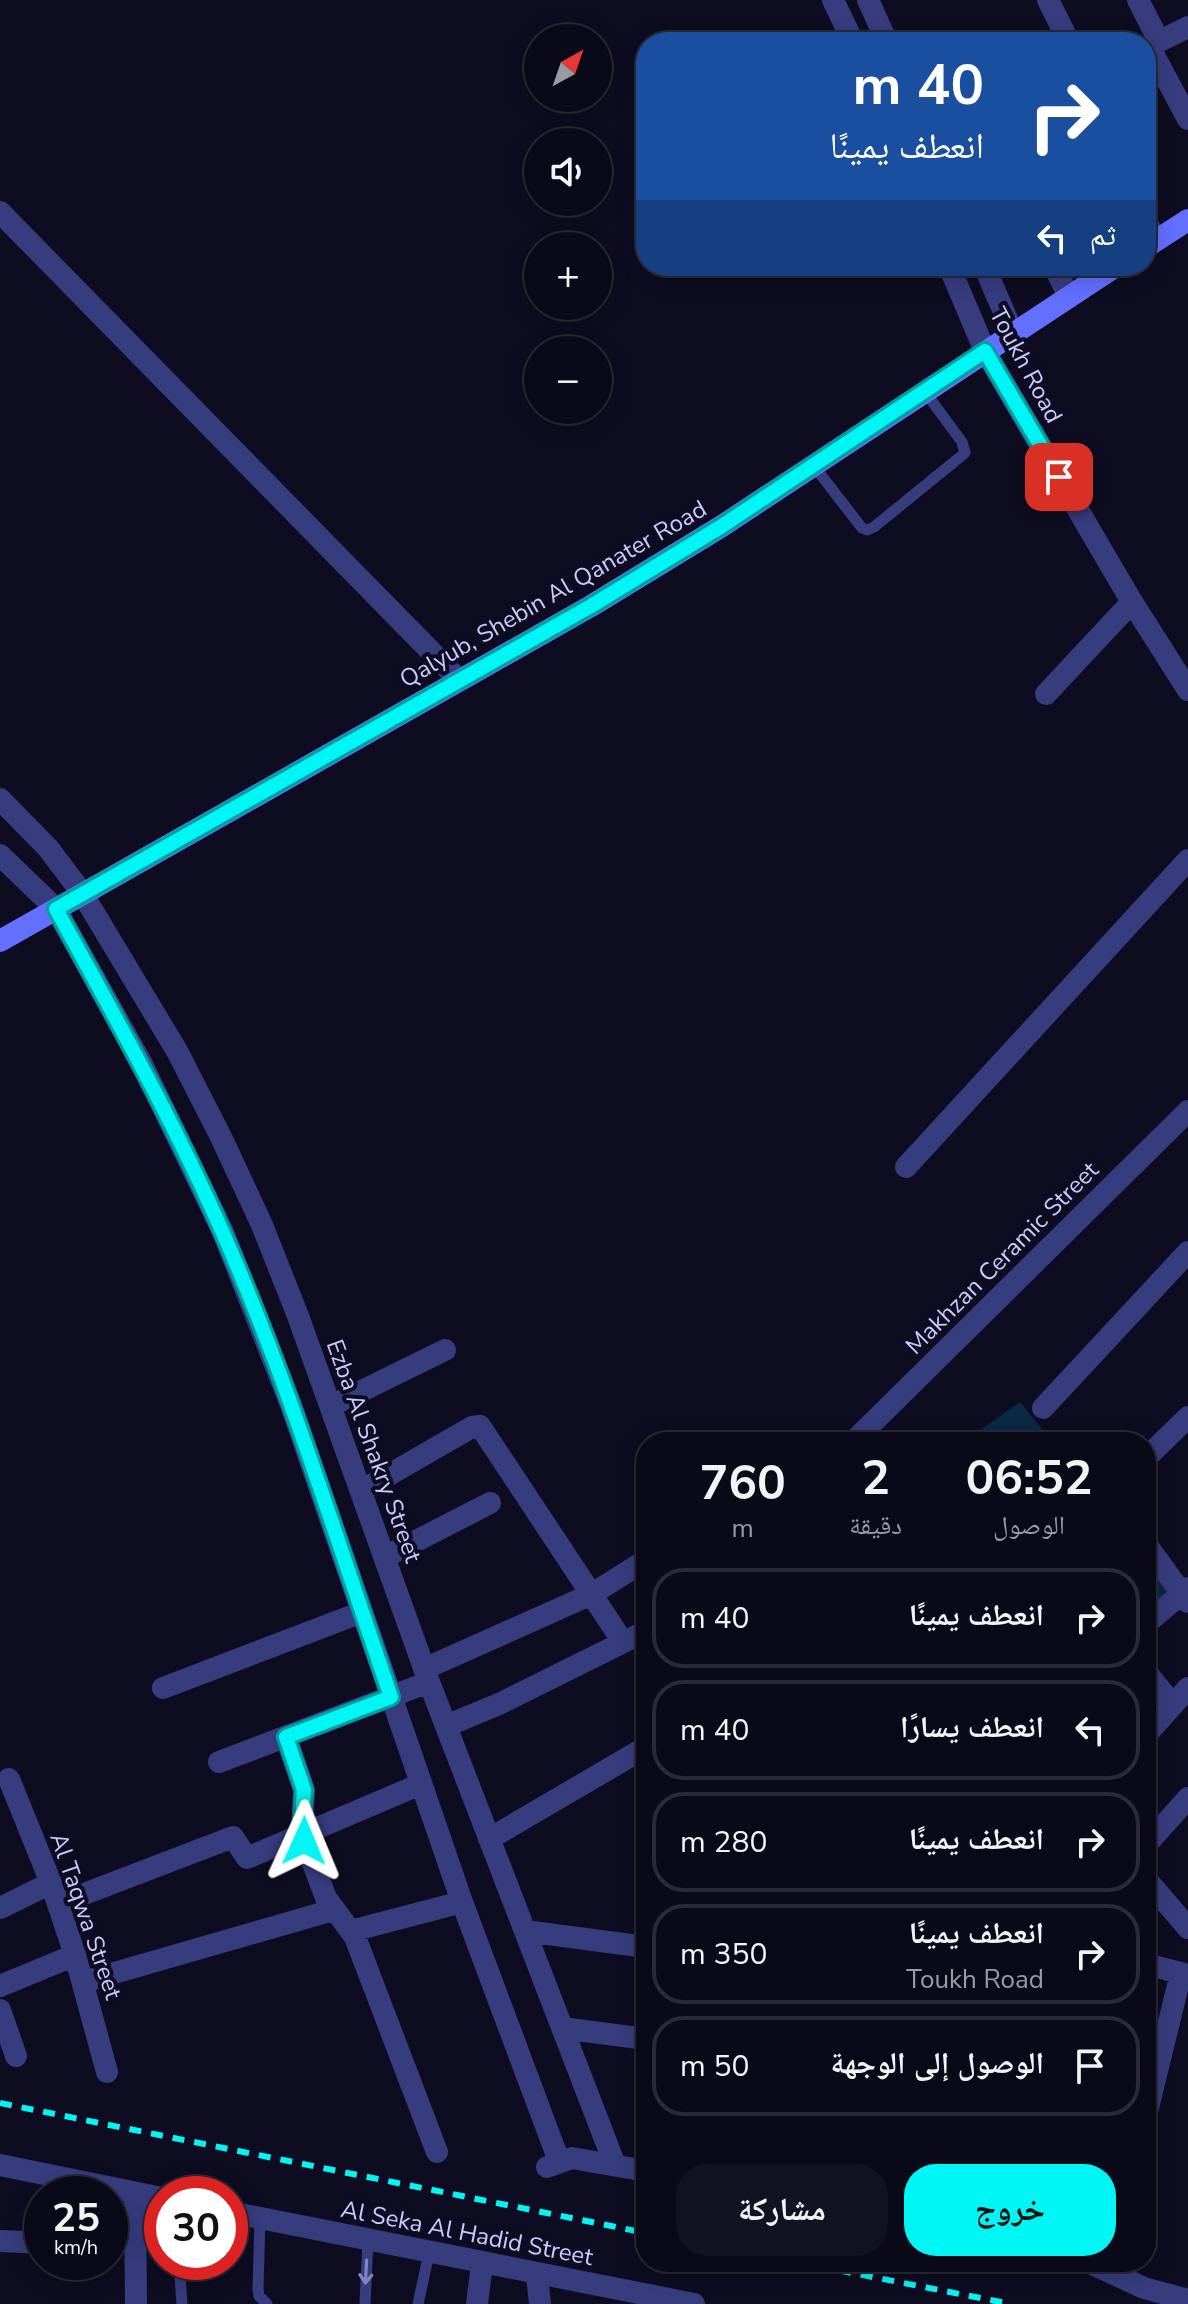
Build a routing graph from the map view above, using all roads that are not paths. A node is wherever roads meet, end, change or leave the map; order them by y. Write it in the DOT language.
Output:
graph roads {
  1 [pos="833,0"];
  2 [pos="868,0"];
  3 [pos="1048,0"];
  4 [pos="1138,0"];
  5 [pos="1188,27"];
  6 [pos="848,32"];
  7 [pos="882,32"];
  8 [pos="1064,32"];
  9 [pos="1147,32"];
  10 [pos="1156,43"];
  11 [pos="1156,55"];
  12 [pos="1188,119"];
  13 [pos="0,212"];
  14 [pos="1188,220"];
  15 [pos="1156,233"];
  16 [pos="953,276"];
  17 [pos="988,276"];
  18 [pos="1059,276"];
  19 [pos="1101,276"];
  20 [pos="1069,297"];
  21 [pos="1013,333"];
  22 [pos="985,351"];
  23 [pos="925,392"];
  24 [pos="814,466"];
  25 [pos="1132,602"];
  26 [pos="459,680"];
  27 [pos="1188,690"];
  28 [pos="1046,694"];
  29 [pos="0,799"];
  30 [pos="0,855"];
  31 [pos="1188,860"];
  32 [pos="82,893"];
  33 [pos="56,909"];
  34 [pos="0,941"];
  35 [pos="1188,1111"];
  36 [pos="906,1167"];
  37 [pos="1188,1252"];
  38 [pos="445,1350"];
  39 [pos="331,1406"];
  40 [pos="1043,1408"];
  41 [pos="1188,1417"];
  42 [pos="863,1432"];
  43 [pos="1156,1448"];
  44 [pos="361,1491"];
  45 [pos="490,1503"];
  46 [pos="385,1557"];
  47 [pos="1156,1557"];
  48 [pos="636,1566"];
  49 [pos="592,1594"];
  50 [pos="1186,1595"];
  51 [pos="362,1612"];
  52 [pos="1156,1617"];
  53 [pos="636,1636"];
  54 [pos="623,1642"];
  55 [pos="427,1676"];
  56 [pos="1156,1679"];
  57 [pos="163,1688"];
  58 [pos="391,1697"];
  59 [pos="1180,1697"];
  60 [pos="1156,1724"];
  61 [pos="446,1726"];
  62 [pos="286,1737"];
  63 [pos="636,1753"];
  64 [pos="219,1762"];
  65 [pos="9,1779"];
  66 [pos="421,1784"];
  67 [pos="1188,1798"];
  68 [pos="302,1834"];
  69 [pos="1156,1834"];
  70 [pos="489,1839"];
  71 [pos="1156,1891"];
  72 [pos="54,1893"];
  73 [pos="462,1902"];
  74 [pos="0,1908"];
  75 [pos="333,1910"];
  76 [pos="1188,1928"];
  77 [pos="351,1931"];
  78 [pos="525,1931"];
  79 [pos="636,1946"];
  80 [pos="75,1955"];
  81 [pos="1156,1967"];
  82 [pos="1184,1974"];
  83 [pos="83,1982"];
  84 [pos="0,1986"];
  85 [pos="0,2010"];
  86 [pos="562,2028"];
  87 [pos="636,2038"];
  88 [pos="1156,2041"];
  89 [pos="16,2056"];
  90 [pos="107,2072"];
  91 [pos="437,2152"];
  92 [pos="0,2165"];
  93 [pos="615,2165"];
  94 [pos="636,2169"];
  95 [pos="31,2176"];
  96 [pos="128,2192"];
  97 [pos="135,2193"];
  98 [pos="144,2195"];
  99 [pos="248,2216"];
  100 [pos="260,2218"];
  101 [pos="368,2240"];
  102 [pos="2,2241"];
  103 [pos="24,2242"];
  104 [pos="429,2253"];
  105 [pos="482,2264"];
  106 [pos="1115,2272"];
  107 [pos="537,2275"];
  108 [pos="180,2280"];
  109 [pos="1188,2300"];
  110 [pos="658,2301"];
  111 [pos="136,2304"];
  112 [pos="182,2304"];
  113 [pos="267,2304"];
  114 [pos="365,2304"];
  115 [pos="418,2304"];
  116 [pos="477,2304"];
  117 [pos="540,2304"];
  118 [pos="694,2304"];
  1 -- 6 [label="street"];
  2 -- 7 [label="street"];
  3 -- 8 [label="street"];
  4 -- 9 [label="street"];
  5 -- 10 [label="street"];
  11 -- 12 [label="street"];
  13 -- 26 [label="street"];
  14 -- 15 [label="main road"];
  16 -- 22 [label="street, Toukh Road"];
  17 -- 21 [label="street, Toukh Road"];
  18 -- 20 [label="street"];
  19 -- 20 [label="main road, Qalyub, Shebin Al Qanater Road"];
  20 -- 21 [label="main road, Qalyub, Shebin Al Qanater Road"];
  21 -- 22 [label="main road, Qalyub, Shebin Al Qanater Road"];
  22 -- 23 [label="main road, Qalyub, Shebin Al Qanater Road"];
  22 -- 25 [label="street, Toukh Road"];
  23 -- 24 [label="main road, Qalyub, Shebin Al Qanater Road"];
  23 -- 24 [label="lane"];
  24 -- 26 [label="main road, Qalyub, Shebin Al Qanater Road"];
  25 -- 27 [label="street, Toukh Road"];
  25 -- 28 [label="street"];
  26 -- 32 [label="main road, Qalyub, Shebin Al Qanater Road"];
  29 -- 32 [label="street, Ezba Al Shakry Street"];
  30 -- 33 [label="street"];
  31 -- 36 [label="street"];
  32 -- 33 [label="main road, Qalyub, Shebin Al Qanater Road"];
  32 -- 39 [label="street, Ezba Al Shakry Street"];
  33 -- 34 [label="main road, Qalyub, Shebin Al Qanater Road"];
  33 -- 51 [label="street"];
  35 -- 42 [label="street, Makhzan Ceramic Street"];
  37 -- 40 [label="street"];
  38 -- 39 [label="street"];
  39 -- 44 [label="street, Ezba Al Shakry Street"];
  41 -- 43 [label="street"];
  44 -- 46 [label="street, Ezba Al Shakry Street"];
  44 -- 49 [label="street"];
  45 -- 46 [label="street"];
  46 -- 55 [label="street, Ezba Al Shakry Street"];
  47 -- 50 [label="street"];
  48 -- 49 [label="street"];
  49 -- 54 [label="street"];
  49 -- 55 [label="street"];
  50 -- 52 [label="street"];
  51 -- 57 [label="street"];
  51 -- 58 [label="street"];
  53 -- 54 [label="street"];
  54 -- 61 [label="street"];
  55 -- 58 [label="street"];
  55 -- 61 [label="street, Ezba Al Shakry Street"];
  56 -- 59 [label="street"];
  58 -- 62 [label="street"];
  58 -- 66 [label="street"];
  59 -- 60 [label="street"];
  61 -- 70 [label="street, Ezba Al Shakry Street"];
  62 -- 64 [label="street"];
  62 -- 68 [label="street"];
  63 -- 70 [label="street"];
  65 -- 72 [label="street, Al Taqwa Street"];
  66 -- 68 [label="street"];
  66 -- 73 [label="street"];
  67 -- 69 [label="street"];
  68 -- 72 [label="street"];
  68 -- 75 [label="street"];
  70 -- 78 [label="street, Ezba Al Shakry Street"];
  71 -- 76 [label="street"];
  72 -- 74 [label="street"];
  72 -- 80 [label="street, Al Taqwa Street"];
  73 -- 77 [label="street"];
  73 -- 93 [label="street"];
  75 -- 77 [label="street"];
  75 -- 83 [label="street"];
  77 -- 91 [label="street"];
  78 -- 79 [label="street"];
  78 -- 86 [label="street, Ezba Al Shakry Street"];
  80 -- 83 [label="street, Al Taqwa Street"];
  80 -- 84 [label="street"];
  81 -- 82 [label="street"];
  82 -- 88 [label="street"];
  83 -- 90 [label="street, Al Taqwa Street"];
  85 -- 89 [label="street"];
  86 -- 87 [label="street"];
  86 -- 93 [label="street, Ezba Al Shakry Street"];
  92 -- 95 [label="street"];
  93 -- 94 [label="street"];
  96 -- 97 [label="street"];
  97 -- 98 [label="street"];
  97 -- 111 [label="street"];
  99 -- 100 [label="street, Al Seka Al Hadid Street"];
  100 -- 101 [label="street, Al Seka Al Hadid Street"];
  100 -- 113 [label="lane"];
  101 -- 104 [label="street, Al Seka Al Hadid Street"];
  101 -- 114 [label="lane, one-way"];
  102 -- 103 [label="street"];
  104 -- 105 [label="street, Al Seka Al Hadid Street"];
  104 -- 115 [label="lane"];
  105 -- 107 [label="street, Al Seka Al Hadid Street"];
  105 -- 116 [label="street"];
  106 -- 109 [label="street"];
  107 -- 110 [label="street, Al Seka Al Hadid Street"];
  107 -- 117 [label="street"];
  108 -- 112 [label="lane"];
  110 -- 118 [label="street, Al Seka Al Hadid Street"];
}
